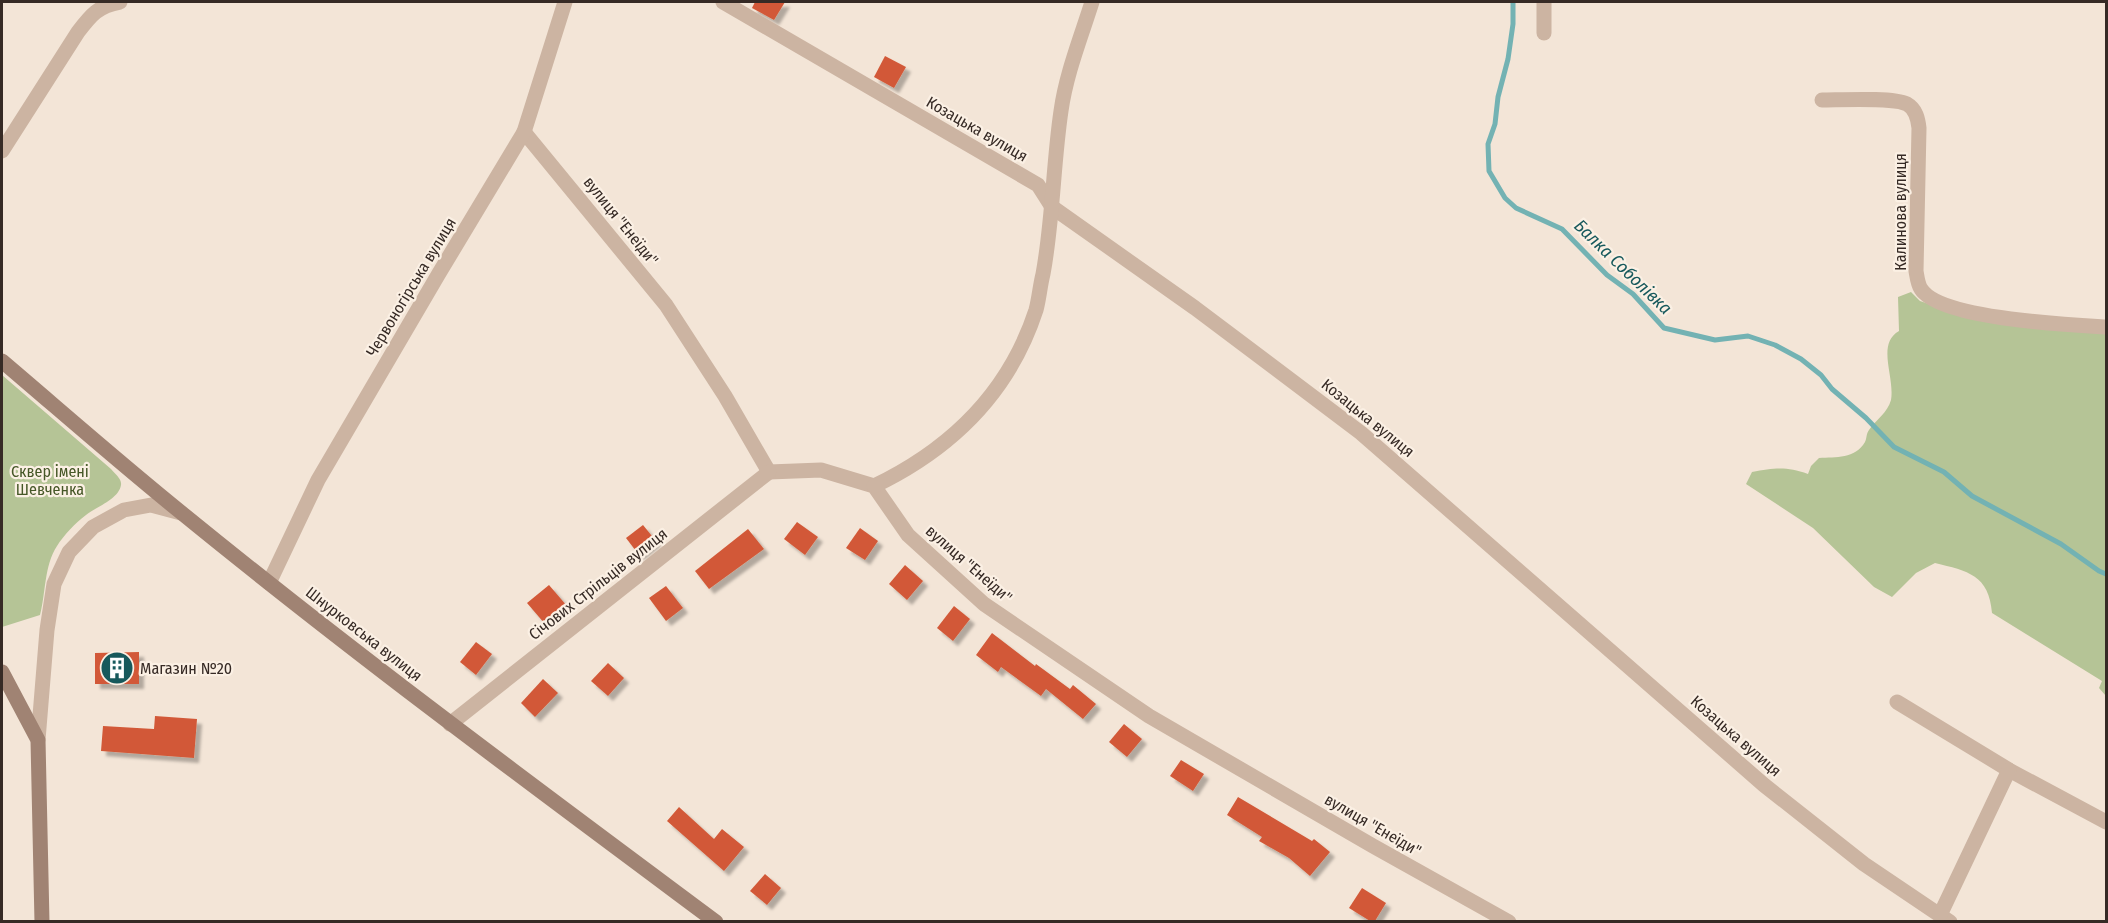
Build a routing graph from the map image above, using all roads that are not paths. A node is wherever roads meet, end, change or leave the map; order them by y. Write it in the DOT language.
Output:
graph roads {
  1 [pos="120,2"];
  2 [pos="565,2"];
  3 [pos="723,2"];
  4 [pos="1092,2"];
  5 [pos="1544,2"];
  6 [pos="1544,33"];
  7 [pos="1822,100"];
  8 [pos="524,132"];
  9 [pos="2,151"];
  10 [pos="1052,207"];
  11 [pos="2106,327"];
  12 [pos="2,361"];
  13 [pos="769,472"];
  14 [pos="874,486"];
  15 [pos="181,513"];
  16 [pos="269,583"];
  17 [pos="2,672"];
  18 [pos="1897,702"];
  19 [pos="450,724"];
  20 [pos="38,740"];
  21 [pos="2009,770"];
  22 [pos="2106,822"];
  23 [pos="1945,918"];
  24 [pos="42,921"];
  25 [pos="716,921"];
  26 [pos="1509,921"];
  1 -- 9 [label="street"];
  2 -- 8 [label="street, Червоногірська вулиця"];
  3 -- 10 [label="street, Козацька вулиця"];
  4 -- 10 [label="street"];
  5 -- 6 [label="street"];
  7 -- 11 [label="street, Калинова вулиця"];
  8 -- 13 [label="street, вулиця \"Енеїди\""];
  8 -- 16 [label="street, Червоногірська вулиця"];
  10 -- 14 [label="street"];
  10 -- 23 [label="street, Козацька вулиця"];
  12 -- 15 [label="street, Шнурковська вулиця"];
  13 -- 14 [label="street"];
  13 -- 19 [label="street, Січових Стрільців вулиця"];
  14 -- 26 [label="street, вулиця \"Енеїди\""];
  15 -- 16 [label="street, Шнурковська вулиця"];
  15 -- 20 [label="street"];
  16 -- 19 [label="street, Шнурковська вулиця"];
  17 -- 20 [label="street"];
  18 -- 21 [label="street"];
  19 -- 25 [label="street, Шнурковська вулиця"];
  20 -- 24 [label="street"];
  21 -- 22 [label="street"];
  21 -- 23 [label="street"];
}
